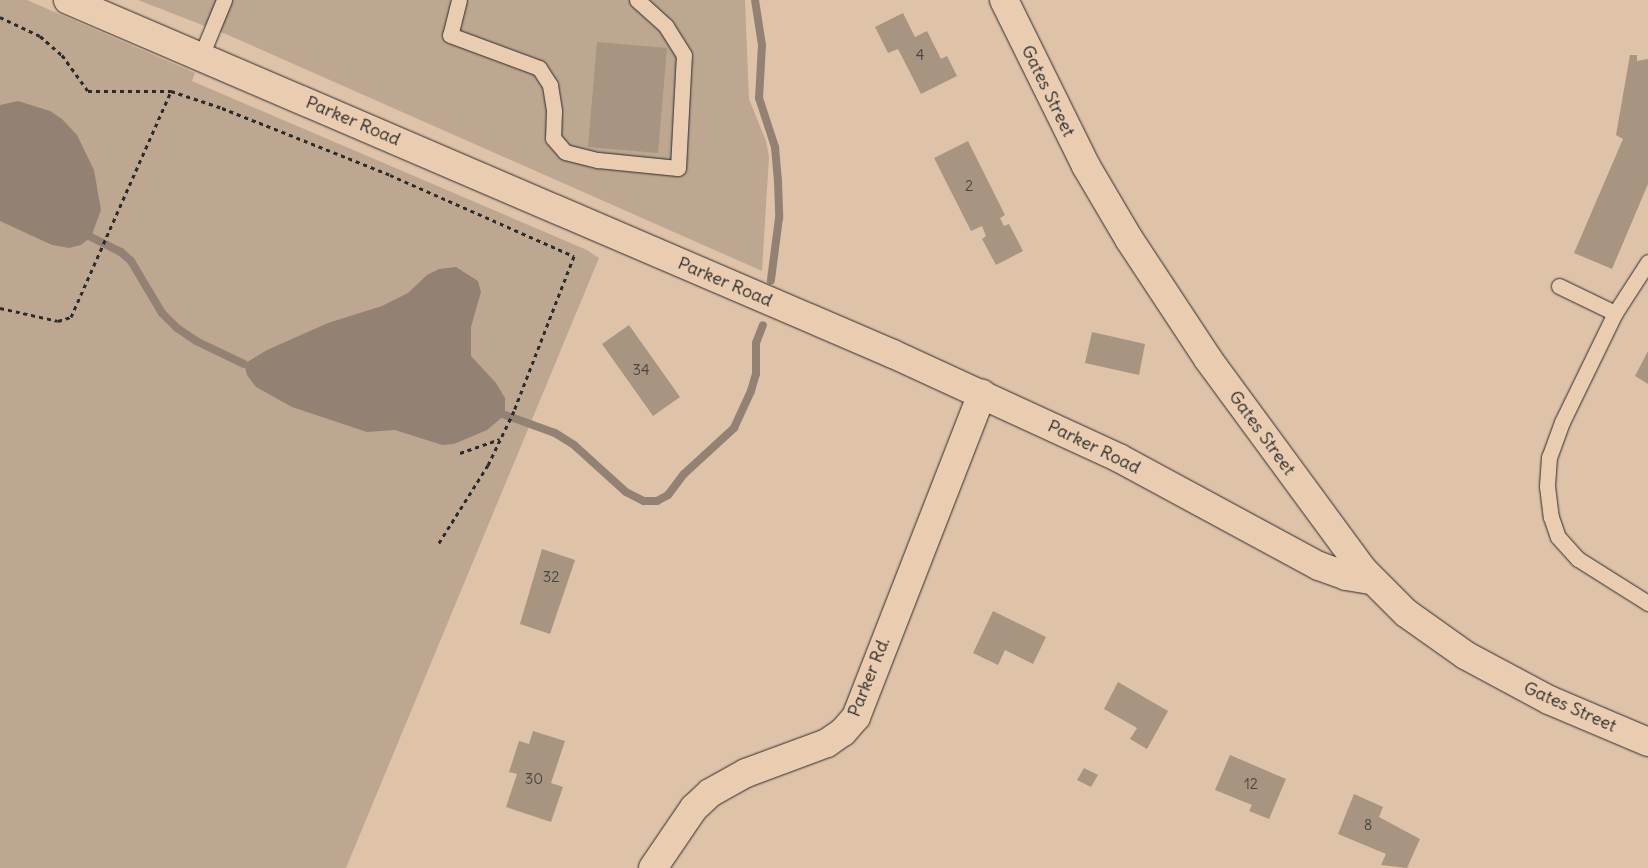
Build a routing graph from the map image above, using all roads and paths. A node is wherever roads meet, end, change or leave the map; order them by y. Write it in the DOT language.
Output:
graph roads {
  1 [pos="68,0"];
  2 [pos="224,0"];
  3 [pos="458,0"];
  4 [pos="637,0"];
  5 [pos="1004,0"];
  6 [pos="0,17"];
  7 [pos="201,56"];
  8 [pos="171,91"];
  9 [pos="1648,262"];
  10 [pos="1559,286"];
  11 [pos="0,308"];
  12 [pos="1615,313"];
  13 [pos="982,394"];
  14 [pos="501,439"];
  15 [pos="460,453"];
  16 [pos="437,546"];
  17 [pos="1372,580"];
  18 [pos="1648,603"];
  19 [pos="1648,742"];
  20 [pos="653,868"];
  1 -- 7 [label="street, Parker Road"];
  2 -- 7 [label="lane"];
  3 -- 4 [label="lane"];
  5 -- 17 [label="street, Gates Street"];
  6 -- 8 [label="path"];
  7 -- 13 [label="street, Parker Road"];
  8 -- 11 [label="path"];
  8 -- 14 [label="path"];
  9 -- 12 [label="lane"];
  10 -- 12 [label="lane"];
  12 -- 18 [label="lane"];
  13 -- 17 [label="street, Parker Road"];
  13 -- 20 [label="street, Parker Rd."];
  14 -- 15 [label="path"];
  14 -- 16 [label="path"];
  17 -- 19 [label="street, Gates Street"];
}
